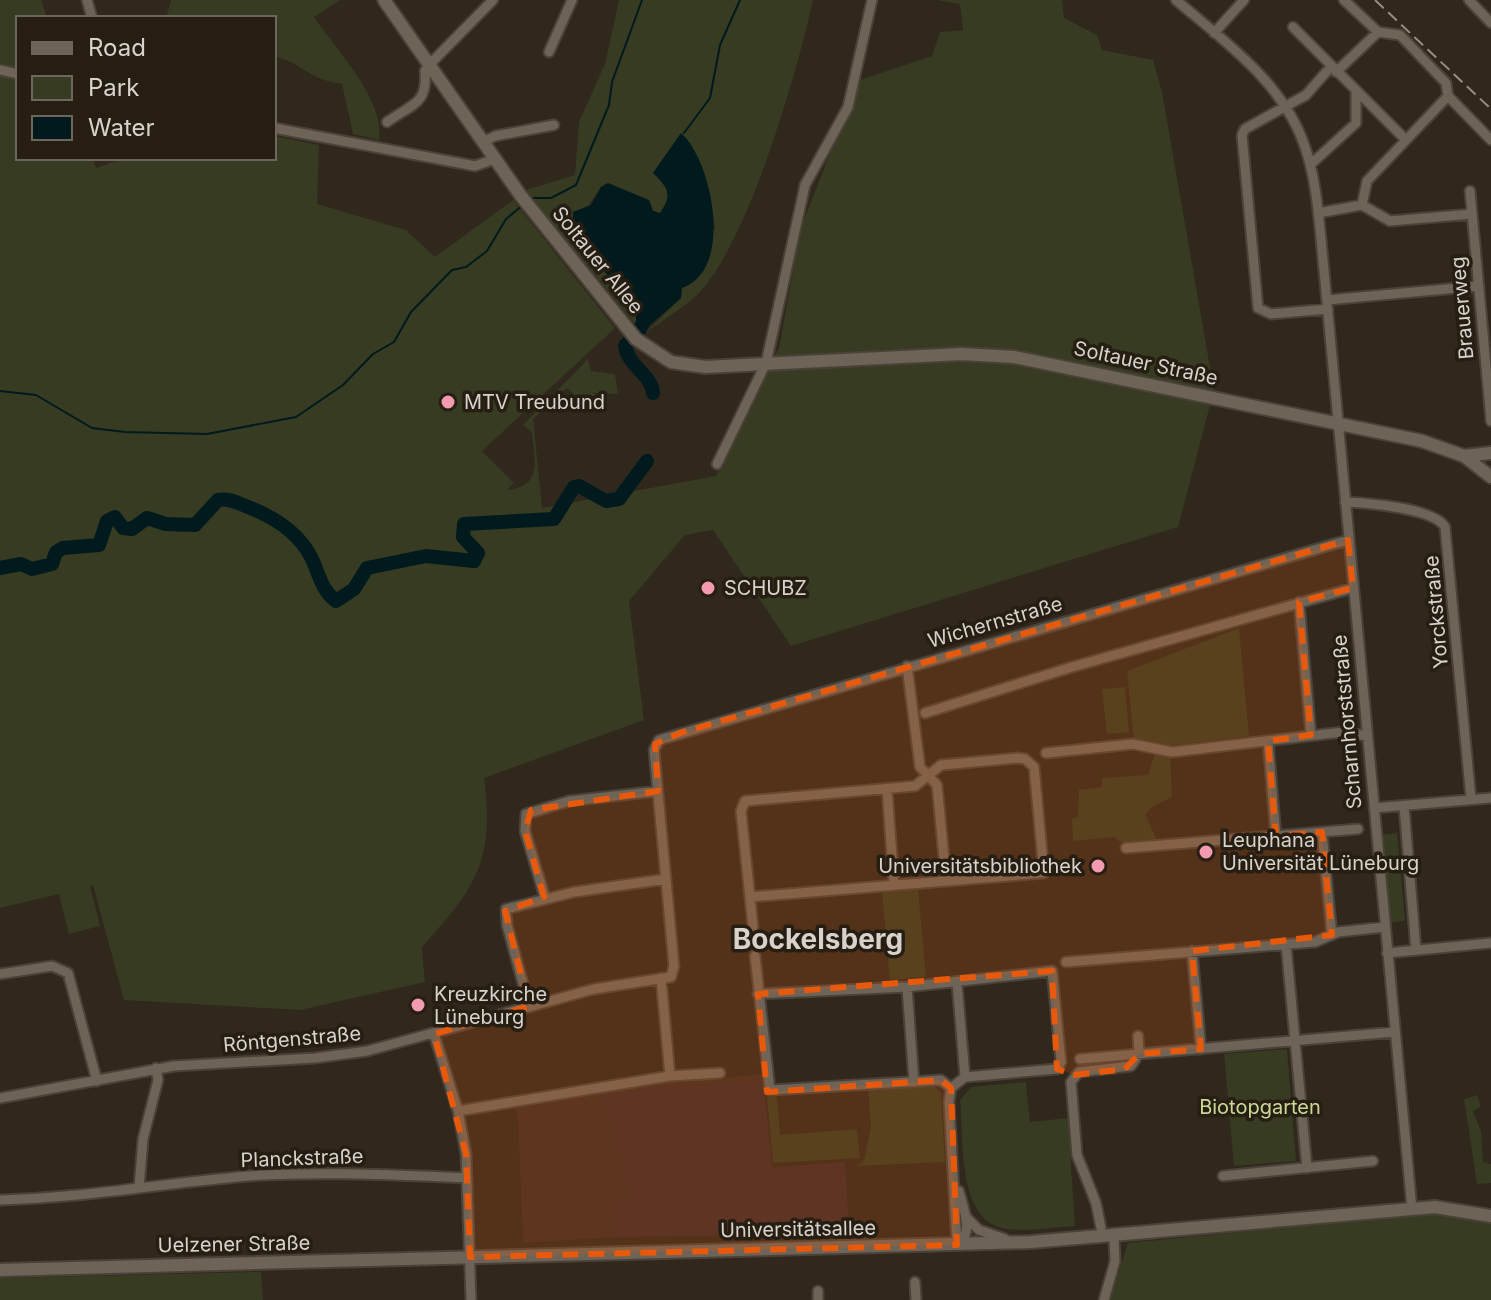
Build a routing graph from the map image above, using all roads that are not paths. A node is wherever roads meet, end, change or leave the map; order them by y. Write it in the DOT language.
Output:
graph roads {
  1 [pos="384,0"];
  2 [pos="493,0"];
  3 [pos="572,0"];
  4 [pos="872,0"];
  5 [pos="1176,0"];
  6 [pos="1244,0"];
  7 [pos="1344,0"];
  8 [pos="1469,0"];
  9 [pos="1490,22"];
  10 [pos="1293,27"];
  11 [pos="1378,32"];
  12 [pos="1214,33"];
  13 [pos="549,52"];
  14 [pos="429,65"];
  15 [pos="1332,72"];
  16 [pos="1356,91"];
  17 [pos="1448,96"];
  18 [pos="1284,106"];
  19 [pos="387,122"];
  20 [pos="554,125"];
  21 [pos="276,128"];
  22 [pos="1406,140"];
  23 [pos="1491,140"];
  24 [pos="483,142"];
  25 [pos="495,159"];
  26 [pos="1310,165"];
  27 [pos="1470,191"];
  28 [pos="1362,205"];
  29 [pos="1318,213"];
  30 [pos="1472,214"];
  31 [pos="1479,286"];
  32 [pos="1327,305"];
  33 [pos="766,363"];
  34 [pos="1491,421"];
  35 [pos="1338,424"];
  36 [pos="1464,456"];
  37 [pos="1489,456"];
  38 [pos="717,464"];
  39 [pos="1477,464"];
  40 [pos="1491,477"];
  41 [pos="1345,502"];
  42 [pos="1348,540"];
  43 [pos="1353,588"];
  44 [pos="1299,602"];
  45 [pos="907,666"];
  46 [pos="925,713"];
  47 [pos="1311,735"];
  48 [pos="1367,736"];
  49 [pos="1268,741"];
  50 [pos="1046,753"];
  51 [pos="928,776"];
  52 [pos="887,789"];
  53 [pos="658,791"];
  54 [pos="1491,798"];
  55 [pos="1471,799"];
  56 [pos="1404,806"];
  57 [pos="1374,808"];
  58 [pos="1358,829"];
  59 [pos="1322,832"];
  60 [pos="1276,836"];
  61 [pos="1126,848"];
  62 [pos="666,879"];
  63 [pos="946,879"];
  64 [pos="894,884"];
  65 [pos="750,897"];
  66 [pos="545,898"];
  67 [pos="753,927"];
  68 [pos="1385,927"];
  69 [pos="1332,935"];
  70 [pos="1491,943"];
  71 [pos="1286,944"];
  72 [pos="1416,950"];
  73 [pos="1192,951"];
  74 [pos="1387,953"];
  75 [pos="755,956"];
  76 [pos="1066,962"];
  77 [pos="0,974"];
  78 [pos="661,978"];
  79 [pos="957,983"];
  80 [pos="907,987"];
  81 [pos="758,994"];
  82 [pos="529,1006"];
  83 [pos="1395,1032"];
  84 [pos="434,1034"];
  85 [pos="1138,1036"];
  86 [pos="1295,1041"];
  87 [pos="1201,1049"];
  88 [pos="1139,1054"];
  89 [pos="1080,1059"];
  90 [pos="156,1068"];
  91 [pos="1057,1069"];
  92 [pos="720,1073"];
  93 [pos="1074,1075"];
  94 [pos="670,1076"];
  95 [pos="965,1077"];
  96 [pos="97,1081"];
  97 [pos="914,1082"];
  98 [pos="951,1088"];
  99 [pos="0,1098"];
  100 [pos="458,1111"];
  101 [pos="1373,1161"];
  102 [pos="1307,1168"];
  103 [pos="1223,1176"];
  104 [pos="467,1178"];
  105 [pos="956,1180"];
  106 [pos="139,1188"];
  107 [pos="0,1200"];
  108 [pos="1412,1209"];
  109 [pos="965,1215"];
  110 [pos="1491,1216"];
  111 [pos="1101,1228"];
  112 [pos="1114,1237"];
  113 [pos="1016,1243"];
  114 [pos="957,1245"];
  115 [pos="470,1257"];
  116 [pos="0,1270"];
  117 [pos="915,1282"];
  118 [pos="471,1300"];
  119 [pos="916,1300"];
  120 [pos="1104,1300"];
  1 -- 14 [label="main road, Soltauer Allee"];
  2 -- 14 [label="street"];
  3 -- 13 [label="street"];
  4 -- 33 [label="street"];
  5 -- 12 [label="street, Scharnhorststraße"];
  6 -- 12 [label="street"];
  7 -- 11 [label="street"];
  8 -- 9 [label="street"];
  10 -- 15 [label="street"];
  11 -- 15 [label="street"];
  11 -- 17 [label="street"];
  12 -- 18 [label="street, Scharnhorststraße"];
  14 -- 19 [label="street"];
  14 -- 24 [label="main road, Soltauer Allee"];
  15 -- 16 [label="street"];
  15 -- 18 [label="street"];
  16 -- 22 [label="street"];
  16 -- 26 [label="street"];
  17 -- 22 [label="street"];
  17 -- 23 [label="street"];
  18 -- 26 [label="street, Scharnhorststraße"];
  18 -- 32 [label="street"];
  20 -- 24 [label="street"];
  21 -- 25 [label="street"];
  22 -- 28 [label="street"];
  24 -- 25 [label="main road, Soltauer Allee"];
  25 -- 33 [label="main road, Soltauer Allee"];
  26 -- 29 [label="street, Scharnhorststraße"];
  27 -- 30 [label="street, Brauerweg"];
  28 -- 29 [label="street"];
  28 -- 30 [label="street"];
  29 -- 32 [label="street, Scharnhorststraße"];
  30 -- 31 [label="street, Brauerweg"];
  31 -- 32 [label="street"];
  31 -- 34 [label="street, Brauerweg"];
  32 -- 35 [label="street, Scharnhorststraße"];
  33 -- 35 [label="main road, Soltauer Straße"];
  33 -- 38 [label="street"];
  35 -- 36 [label="main road, Soltauer Straße"];
  35 -- 41 [label="street, Scharnhorststraße"];
  36 -- 37 [label="main road, Soltauer Straße"];
  36 -- 39 [label="main road"];
  37 -- 39 [label="main road, Soltauer Straße"];
  39 -- 40 [label="main road"];
  41 -- 42 [label="street, Scharnhorststraße"];
  41 -- 55 [label="street, Yorckstraße"];
  42 -- 43 [label="street, Scharnhorststraße"];
  42 -- 45 [label="street, Wichernstraße"];
  43 -- 44 [label="street"];
  43 -- 48 [label="street, Scharnhorststraße"];
  44 -- 46 [label="street"];
  44 -- 47 [label="street"];
  45 -- 51 [label="street"];
  45 -- 53 [label="street, Wichernstraße"];
  47 -- 48 [label="street"];
  47 -- 49 [label="street"];
  48 -- 57 [label="street, Scharnhorststraße"];
  49 -- 50 [label="street"];
  49 -- 60 [label="street"];
  51 -- 52 [label="street"];
  51 -- 63 [label="street"];
  51 -- 63 [label="street"];
  52 -- 64 [label="street"];
  52 -- 65 [label="street"];
  53 -- 62 [label="street"];
  53 -- 66 [label="street"];
  54 -- 55 [label="street"];
  55 -- 56 [label="street"];
  56 -- 57 [label="street"];
  56 -- 72 [label="street"];
  57 -- 68 [label="street, Scharnhorststraße"];
  58 -- 59 [label="street"];
  59 -- 60 [label="street"];
  59 -- 69 [label="street"];
  60 -- 61 [label="street"];
  62 -- 66 [label="street"];
  62 -- 78 [label="street, Röntgenstraße"];
  63 -- 64 [label="street"];
  64 -- 65 [label="street"];
  65 -- 67 [label="street"];
  66 -- 82 [label="street"];
  68 -- 69 [label="street"];
  68 -- 74 [label="street, Scharnhorststraße"];
  69 -- 71 [label="street"];
  70 -- 72 [label="street"];
  71 -- 73 [label="street"];
  71 -- 86 [label="street"];
  72 -- 74 [label="street"];
  73 -- 76 [label="street"];
  73 -- 87 [label="street"];
  74 -- 83 [label="street, Scharnhorststraße"];
  75 -- 81 [label="street"];
  77 -- 96 [label="street"];
  78 -- 82 [label="street, Röntgenstraße"];
  78 -- 94 [label="street"];
  79 -- 80 [label="street"];
  79 -- 91 [label="street"];
  79 -- 95 [label="street"];
  80 -- 81 [label="street"];
  80 -- 97 [label="street"];
  81 -- 97 [label="street"];
  82 -- 84 [label="street, Röntgenstraße"];
  83 -- 86 [label="street"];
  83 -- 108 [label="street, Scharnhorststraße"];
  84 -- 90 [label="street, Röntgenstraße"];
  84 -- 100 [label="street"];
  85 -- 88 [label="street"];
  86 -- 87 [label="street"];
  86 -- 102 [label="street"];
  87 -- 88 [label="street"];
  88 -- 89 [label="street"];
  88 -- 93 [label="street"];
  90 -- 96 [label="street, Röntgenstraße"];
  90 -- 106 [label="street"];
  91 -- 93 [label="street"];
  91 -- 95 [label="street"];
  92 -- 94 [label="street"];
  93 -- 111 [label="street"];
  94 -- 100 [label="street"];
  95 -- 98 [label="street"];
  96 -- 99 [label="street, Röntgenstraße"];
  97 -- 98 [label="street"];
  98 -- 105 [label="street"];
  100 -- 104 [label="street"];
  101 -- 102 [label="street"];
  102 -- 103 [label="street"];
  104 -- 106 [label="street, Planckstraße"];
  104 -- 115 [label="street"];
  105 -- 109 [label="street"];
  105 -- 114 [label="street"];
  106 -- 107 [label="street, Planckstraße"];
  108 -- 110 [label="main road, Universitätsallee"];
  108 -- 112 [label="main road, Universitätsallee"];
  109 -- 113 [label="street, Universitätsallee"];
  109 -- 114 [label="street"];
  112 -- 113 [label="main road, Universitätsallee"];
  112 -- 120 [label="street"];
  113 -- 114 [label="main road, Universitätsallee"];
  114 -- 115 [label="main road, Universitätsallee"];
  115 -- 116 [label="main road, Uelzener Straße"];
  115 -- 118 [label="street"];
  117 -- 119 [label="street"];
}
